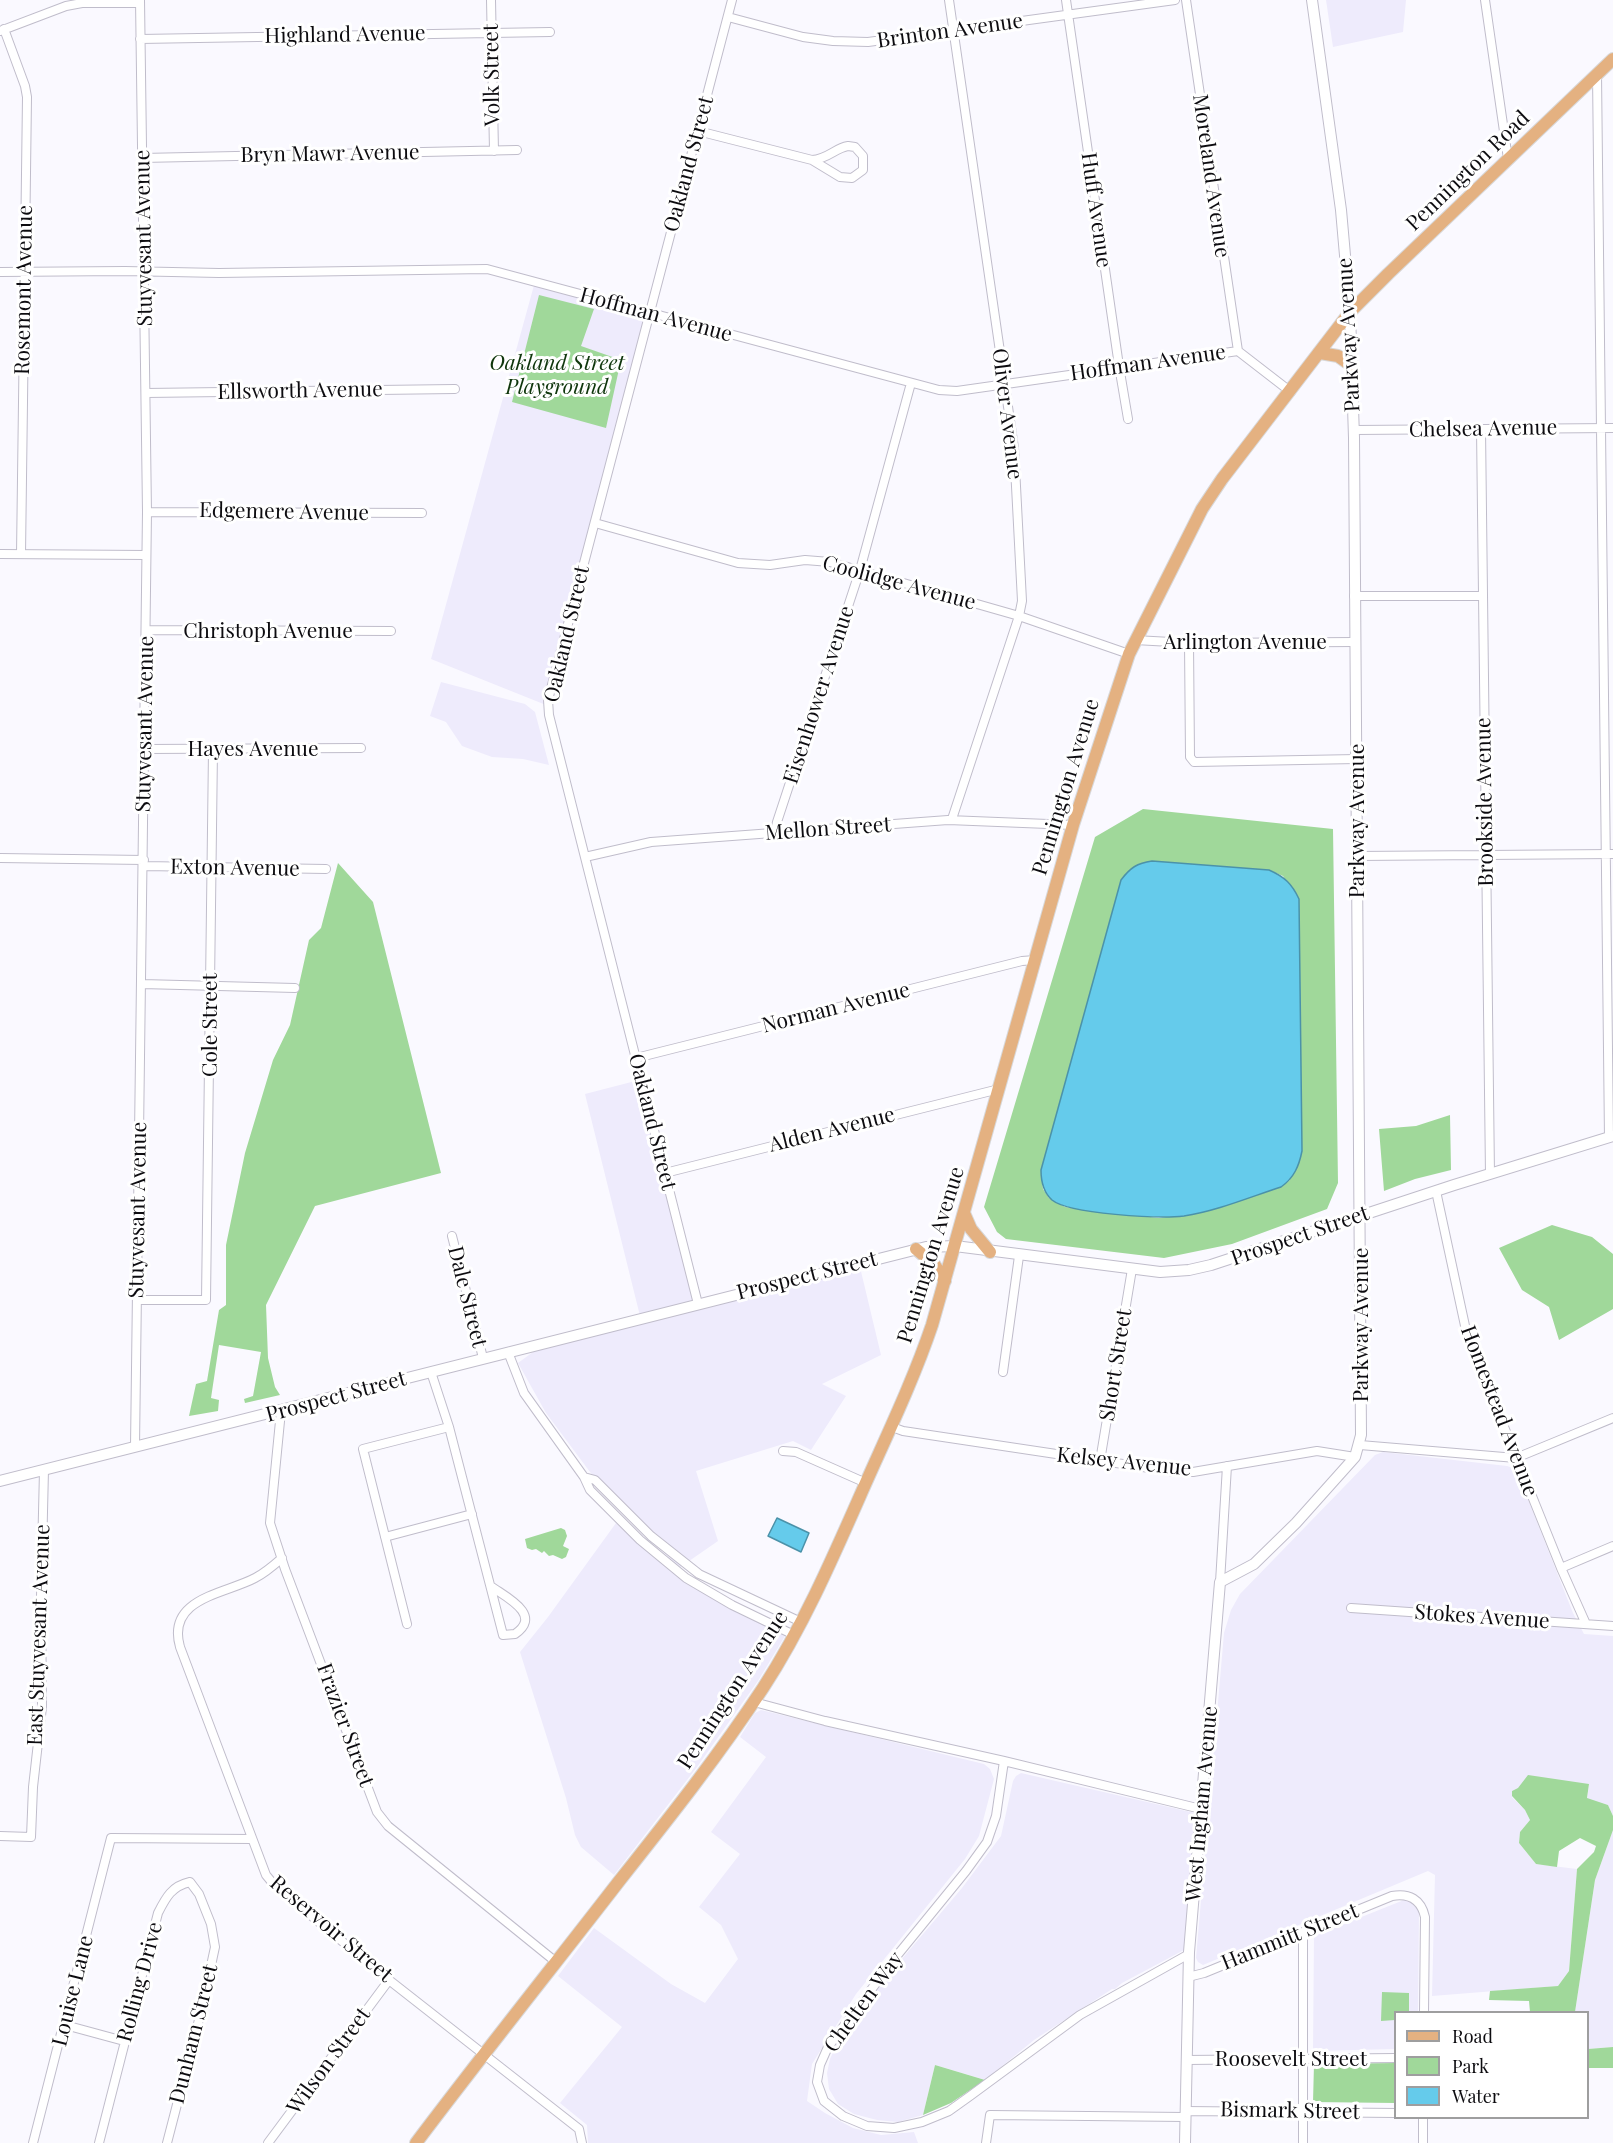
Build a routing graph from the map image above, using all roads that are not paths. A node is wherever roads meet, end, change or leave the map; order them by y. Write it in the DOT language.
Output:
graph roads {
  1 [pos="491,0"];
  2 [pos="732,0"];
  3 [pos="948,0"];
  4 [pos="1066,0"];
  5 [pos="1175,0"];
  6 [pos="1186,0"];
  7 [pos="1312,0"];
  8 [pos="1485,0"];
  9 [pos="140,2"];
  10 [pos="1068,15"];
  11 [pos="728,17"];
  12 [pos="2,30"];
  13 [pos="550,32"];
  14 [pos="953,32"];
  15 [pos="491,33"];
  16 [pos="140,39"];
  17 [pos="1613,59"];
  18 [pos="1597,74"];
  19 [pos="698,132"];
  20 [pos="517,150"];
  21 [pos="494,151"];
  22 [pos="142,158"];
  23 [pos="1508,159"];
  24 [pos="812,160"];
  25 [pos="0,272"];
  26 [pos="25,272"];
  27 [pos="145,272"];
  28 [pos="1350,312"];
  29 [pos="650,313"];
  30 [pos="1238,351"];
  31 [pos="1320,353"];
  32 [pos="1119,366"];
  33 [pos="1352,366"];
  34 [pos="911,383"];
  35 [pos="1004,383"];
  36 [pos="455,389"];
  37 [pos="1291,392"];
  38 [pos="146,393"];
  39 [pos="1128,419"];
  40 [pos="1601,428"];
  41 [pos="1613,428"];
  42 [pos="1481,429"];
  43 [pos="1354,430"];
  44 [pos="147,512"];
  45 [pos="422,513"];
  46 [pos="595,523"];
  47 [pos="0,554"];
  48 [pos="21,554"];
  49 [pos="146,555"];
  50 [pos="860,570"];
  51 [pos="1354,596"];
  52 [pos="1483,596"];
  53 [pos="1019,616"];
  54 [pos="146,630"];
  55 [pos="391,631"];
  56 [pos="1135,640"];
  57 [pos="1355,642"];
  58 [pos="1189,643"];
  59 [pos="1129,654"];
  60 [pos="361,748"];
  61 [pos="144,749"];
  62 [pos="213,750"];
  63 [pos="1357,759"];
  64 [pos="952,819"];
  65 [pos="1073,825"];
  66 [pos="775,833"];
  67 [pos="1609,854"];
  68 [pos="1486,855"];
  69 [pos="585,856"];
  70 [pos="1357,856"];
  71 [pos="0,858"];
  72 [pos="144,863"];
  73 [pos="212,868"];
  74 [pos="326,869"];
  75 [pos="1035,960"];
  76 [pos="142,984"];
  77 [pos="210,987"];
  78 [pos="295,988"];
  79 [pos="636,1058"];
  80 [pos="999,1089"];
  81 [pos="1611,1137"];
  82 [pos="665,1173"];
  83 [pos="1490,1174"];
  84 [pos="1436,1191"];
  85 [pos="964,1214"];
  86 [pos="1360,1215"];
  87 [pos="452,1236"];
  88 [pos="955,1246"];
  89 [pos="916,1249"];
  90 [pos="990,1252"];
  91 [pos="1018,1256"];
  92 [pos="1132,1269"];
  93 [pos="945,1281"];
  94 [pos="137,1300"];
  95 [pos="699,1304"];
  96 [pos="508,1353"];
  97 [pos="483,1358"];
  98 [pos="431,1372"];
  99 [pos="1003,1372"];
  100 [pos="281,1411"];
  101 [pos="1613,1418"];
  102 [pos="449,1426"];
  103 [pos="892,1427"];
  104 [pos="1360,1445"];
  105 [pos="135,1447"];
  106 [pos="783,1451"];
  107 [pos="1355,1457"];
  108 [pos="1516,1458"];
  109 [pos="1100,1461"];
  110 [pos="1227,1466"];
  111 [pos="44,1470"];
  112 [pos="584,1477"];
  113 [pos="0,1481"];
  114 [pos="866,1483"];
  115 [pos="472,1514"];
  116 [pos="385,1537"];
  117 [pos="1613,1546"];
  118 [pos="282,1558"];
  119 [pos="1561,1568"];
  120 [pos="1220,1582"];
  121 [pos="492,1587"];
  122 [pos="1351,1608"];
  123 [pos="801,1622"];
  124 [pos="407,1624"];
  125 [pos="1586,1624"];
  126 [pos="1613,1626"];
  127 [pos="794,1635"];
  128 [pos="754,1702"];
  129 [pos="1004,1761"];
  130 [pos="1201,1809"];
  131 [pos="0,1836"];
  132 [pos="252,1839"];
  133 [pos="211,1924"];
  134 [pos="1304,1932"];
  135 [pos="1189,1954"];
  136 [pos="556,1962"];
  137 [pos="1188,1977"];
  138 [pos="389,1980"];
  139 [pos="1424,2011"];
  140 [pos="65,2025"];
  141 [pos="124,2041"];
  142 [pos="483,2055"];
  143 [pos="1303,2058"];
  144 [pos="1394,2058"];
  145 [pos="1186,2060"];
  146 [pos="1303,2111"];
  147 [pos="1394,2113"];
  148 [pos="1185,2114"];
  149 [pos="1423,2119"];
  150 [pos="33,2143"];
  151 [pos="99,2143"];
  152 [pos="167,2143"];
  153 [pos="268,2143"];
  154 [pos="416,2143"];
  155 [pos="582,2143"];
  156 [pos="986,2143"];
  157 [pos="1185,2143"];
  158 [pos="1303,2143"];
  159 [pos="1423,2143"];
  1 -- 15 [label="street, Volk Street"];
  2 -- 11 [label="street, Oakland Street"];
  3 -- 14 [label="street, Oliver Avenue"];
  4 -- 10 [label="street, Huff Avenue"];
  5 -- 10 [label="street, Brinton Avenue"];
  6 -- 30 [label="street, Moreland Avenue"];
  7 -- 28 [label="street, Parkway Avenue"];
  8 -- 23 [label="street"];
  9 -- 12 [label="street"];
  9 -- 16 [label="street, Stuyvesant Avenue"];
  10 -- 14 [label="street, Brinton Avenue"];
  10 -- 32 [label="street, Huff Avenue"];
  11 -- 14 [label="street, Brinton Avenue"];
  11 -- 19 [label="street, Oakland Street"];
  12 -- 26 [label="street, Rosemont Avenue"];
  13 -- 15 [label="street, Highland Avenue"];
  14 -- 35 [label="street, Oliver Avenue"];
  15 -- 16 [label="street, Highland Avenue"];
  15 -- 21 [label="street, Volk Street"];
  16 -- 22 [label="street, Stuyvesant Avenue"];
  17 -- 18 [label="main road, Pennington Road"];
  18 -- 23 [label="main road, Pennington Road"];
  18 -- 40 [label="street"];
  19 -- 24 [label="street"];
  19 -- 29 [label="street, Oakland Street"];
  20 -- 21 [label="street, Bryn Mawr Avenue"];
  21 -- 22 [label="street, Bryn Mawr Avenue"];
  22 -- 27 [label="street, Stuyvesant Avenue"];
  23 -- 28 [label="main road, Pennington Road"];
  24 -- 24 [label="street"];
  25 -- 26 [label="street, Hoffman Avenue"];
  26 -- 27 [label="street, Hoffman Avenue"];
  26 -- 48 [label="street, Rosemont Avenue"];
  27 -- 29 [label="street, Hoffman Avenue"];
  27 -- 38 [label="street, Stuyvesant Avenue"];
  28 -- 31 [label="main road, Pennington Avenue"];
  28 -- 33 [label="street, Parkway Avenue"];
  29 -- 34 [label="street, Hoffman Avenue"];
  29 -- 46 [label="street, Oakland Street"];
  30 -- 32 [label="street, Hoffman Avenue"];
  30 -- 37 [label="street, Hoffman Avenue"];
  31 -- 33 [label="main road"];
  31 -- 37 [label="main road, Pennington Avenue"];
  32 -- 35 [label="street, Hoffman Avenue"];
  32 -- 39 [label="street, Huff Avenue"];
  33 -- 43 [label="street, Parkway Avenue"];
  34 -- 35 [label="street, Hoffman Avenue"];
  34 -- 50 [label="street, Eisenhower Avenue"];
  35 -- 53 [label="street, Oliver Avenue"];
  36 -- 38 [label="street, Ellsworth Avenue"];
  37 -- 56 [label="main road, Pennington Avenue"];
  38 -- 44 [label="street, Stuyvesant Avenue"];
  40 -- 41 [label="street, Chelsea Avenue"];
  40 -- 42 [label="street, Chelsea Avenue"];
  40 -- 67 [label="street"];
  42 -- 43 [label="street, Chelsea Avenue"];
  42 -- 52 [label="street, Brookside Avenue"];
  43 -- 51 [label="street, Parkway Avenue"];
  44 -- 45 [label="street, Edgemere Avenue"];
  44 -- 49 [label="street, Stuyvesant Avenue"];
  46 -- 50 [label="street, Coolidge Avenue"];
  46 -- 69 [label="street, Oakland Street"];
  47 -- 48 [label="street"];
  48 -- 49 [label="street"];
  49 -- 54 [label="street, Stuyvesant Avenue"];
  50 -- 53 [label="street, Coolidge Avenue"];
  50 -- 66 [label="street, Eisenhower Avenue"];
  51 -- 52 [label="street"];
  51 -- 57 [label="street, Parkway Avenue"];
  52 -- 68 [label="street, Brookside Avenue"];
  53 -- 59 [label="street, Coolidge Avenue"];
  53 -- 64 [label="street, Oliver Avenue"];
  54 -- 55 [label="street, Christoph Avenue"];
  54 -- 61 [label="street, Stuyvesant Avenue"];
  56 -- 58 [label="street, Arlington Avenue"];
  56 -- 59 [label="main road, Pennington Avenue"];
  57 -- 58 [label="street, Arlington Avenue"];
  57 -- 63 [label="street, Parkway Avenue"];
  58 -- 63 [label="street"];
  59 -- 65 [label="main road, Pennington Avenue"];
  60 -- 62 [label="street, Hayes Avenue"];
  61 -- 62 [label="street, Hayes Avenue"];
  61 -- 72 [label="street, Stuyvesant Avenue"];
  62 -- 73 [label="street, Cole Street"];
  63 -- 70 [label="street, Parkway Avenue"];
  64 -- 65 [label="street, Mellon Street"];
  64 -- 66 [label="street, Mellon Street"];
  65 -- 75 [label="main road, Pennington Avenue"];
  66 -- 69 [label="street, Mellon Street"];
  67 -- 68 [label="street"];
  67 -- 81 [label="street"];
  68 -- 70 [label="street"];
  68 -- 83 [label="street, Brookside Avenue"];
  69 -- 79 [label="street, Oakland Street"];
  70 -- 86 [label="street, Parkway Avenue"];
  71 -- 72 [label="street, Exton Avenue"];
  72 -- 73 [label="street, Exton Avenue"];
  72 -- 76 [label="street, Stuyvesant Avenue"];
  73 -- 74 [label="street, Exton Avenue"];
  73 -- 77 [label="street, Cole Street"];
  75 -- 79 [label="street, Norman Avenue"];
  75 -- 80 [label="main road, Pennington Avenue"];
  76 -- 77 [label="street"];
  76 -- 94 [label="street, Stuyvesant Avenue"];
  77 -- 78 [label="street"];
  77 -- 94 [label="street, Cole Street"];
  79 -- 82 [label="street, Oakland Street"];
  80 -- 82 [label="street, Alden Avenue"];
  80 -- 85 [label="main road, Pennington Avenue"];
  81 -- 83 [label="street, Prospect Street"];
  82 -- 95 [label="street, Oakland Street"];
  83 -- 84 [label="street, Prospect Street"];
  84 -- 86 [label="street, Prospect Street"];
  84 -- 108 [label="street, Homestead Avenue"];
  85 -- 88 [label="main road, Pennington Avenue"];
  85 -- 90 [label="main road"];
  86 -- 92 [label="street, Prospect Street"];
  86 -- 104 [label="street, Parkway Avenue"];
  87 -- 97 [label="street, Dale Street"];
  88 -- 89 [label="street, Prospect Street"];
  88 -- 90 [label="street, Prospect Street"];
  88 -- 93 [label="main road, Pennington Avenue"];
  89 -- 93 [label="main road"];
  89 -- 95 [label="street, Prospect Street"];
  90 -- 91 [label="street, Prospect Street"];
  91 -- 92 [label="street, Prospect Street"];
  91 -- 99 [label="street"];
  92 -- 109 [label="street, Short Street"];
  93 -- 103 [label="main road, Pennington Avenue"];
  94 -- 105 [label="street, Stuyvesant Avenue"];
  95 -- 96 [label="street, Prospect Street"];
  96 -- 97 [label="street, Prospect Street"];
  96 -- 112 [label="street"];
  97 -- 98 [label="street, Prospect Street"];
  98 -- 100 [label="street, Prospect Street"];
  98 -- 102 [label="street"];
  100 -- 105 [label="street, Prospect Street"];
  100 -- 118 [label="street, Frazier Street"];
  101 -- 108 [label="street"];
  102 -- 115 [label="street"];
  102 -- 116 [label="street"];
  103 -- 109 [label="street, Kelsey Avenue"];
  103 -- 114 [label="main road, Pennington Avenue"];
  104 -- 107 [label="street, Parkway Avenue"];
  104 -- 108 [label="street"];
  105 -- 111 [label="street, Prospect Street"];
  106 -- 114 [label="street"];
  107 -- 110 [label="street, Kelsey Avenue"];
  107 -- 120 [label="street, Parkway Avenue"];
  108 -- 119 [label="street, Homestead Avenue"];
  109 -- 110 [label="street, Kelsey Avenue"];
  110 -- 120 [label="street, West Ingham Avenue"];
  111 -- 113 [label="street, Prospect Street"];
  111 -- 131 [label="street, East Stuyvesant Avenue"];
  112 -- 123 [label="street"];
  112 -- 127 [label="street"];
  114 -- 123 [label="main road, Pennington Avenue"];
  115 -- 116 [label="street"];
  115 -- 121 [label="street"];
  116 -- 124 [label="street"];
  117 -- 119 [label="street"];
  118 -- 132 [label="street, Reservoir Street"];
  118 -- 136 [label="street, Frazier Street"];
  119 -- 125 [label="street, Homestead Avenue"];
  120 -- 130 [label="street, West Ingham Avenue"];
  121 -- 121 [label="street"];
  122 -- 125 [label="street, Stokes Avenue"];
  123 -- 127 [label="main road, Pennington Avenue"];
  125 -- 126 [label="street, Stokes Avenue"];
  127 -- 128 [label="main road, Pennington Avenue"];
  128 -- 129 [label="street"];
  128 -- 136 [label="main road, Pennington Avenue"];
  129 -- 130 [label="street"];
  129 -- 135 [label="street, Chelten Way"];
  130 -- 135 [label="street, West Ingham Avenue"];
  132 -- 138 [label="street, Reservoir Street"];
  132 -- 140 [label="street, Louise Lane"];
  133 -- 141 [label="street, Rolling Drive"];
  133 -- 152 [label="street, Dunham Street"];
  134 -- 137 [label="street, Hammitt Street"];
  134 -- 139 [label="street, Hammitt Street"];
  134 -- 143 [label="street"];
  135 -- 137 [label="street, West Ingham Avenue"];
  136 -- 142 [label="main road, Pennington Avenue"];
  137 -- 145 [label="street, West Ingham Avenue"];
  138 -- 142 [label="street, Reservoir Street"];
  138 -- 153 [label="street, Wilson Street"];
  140 -- 141 [label="street"];
  140 -- 150 [label="street, Louise Lane"];
  141 -- 151 [label="street, Rolling Drive"];
  142 -- 154 [label="main road, Pennington Avenue"];
  142 -- 155 [label="street, Reservoir Street"];
  143 -- 144 [label="street, Roosevelt Street"];
  143 -- 145 [label="street, Roosevelt Street"];
  143 -- 146 [label="street"];
  145 -- 148 [label="street, West Ingham Avenue"];
  146 -- 147 [label="street, Bismark Street"];
  146 -- 148 [label="street, Bismark Street"];
  146 -- 158 [label="street"];
  148 -- 156 [label="street"];
  148 -- 157 [label="street, West Ingham Avenue"];
  149 -- 159 [label="street"];
}
